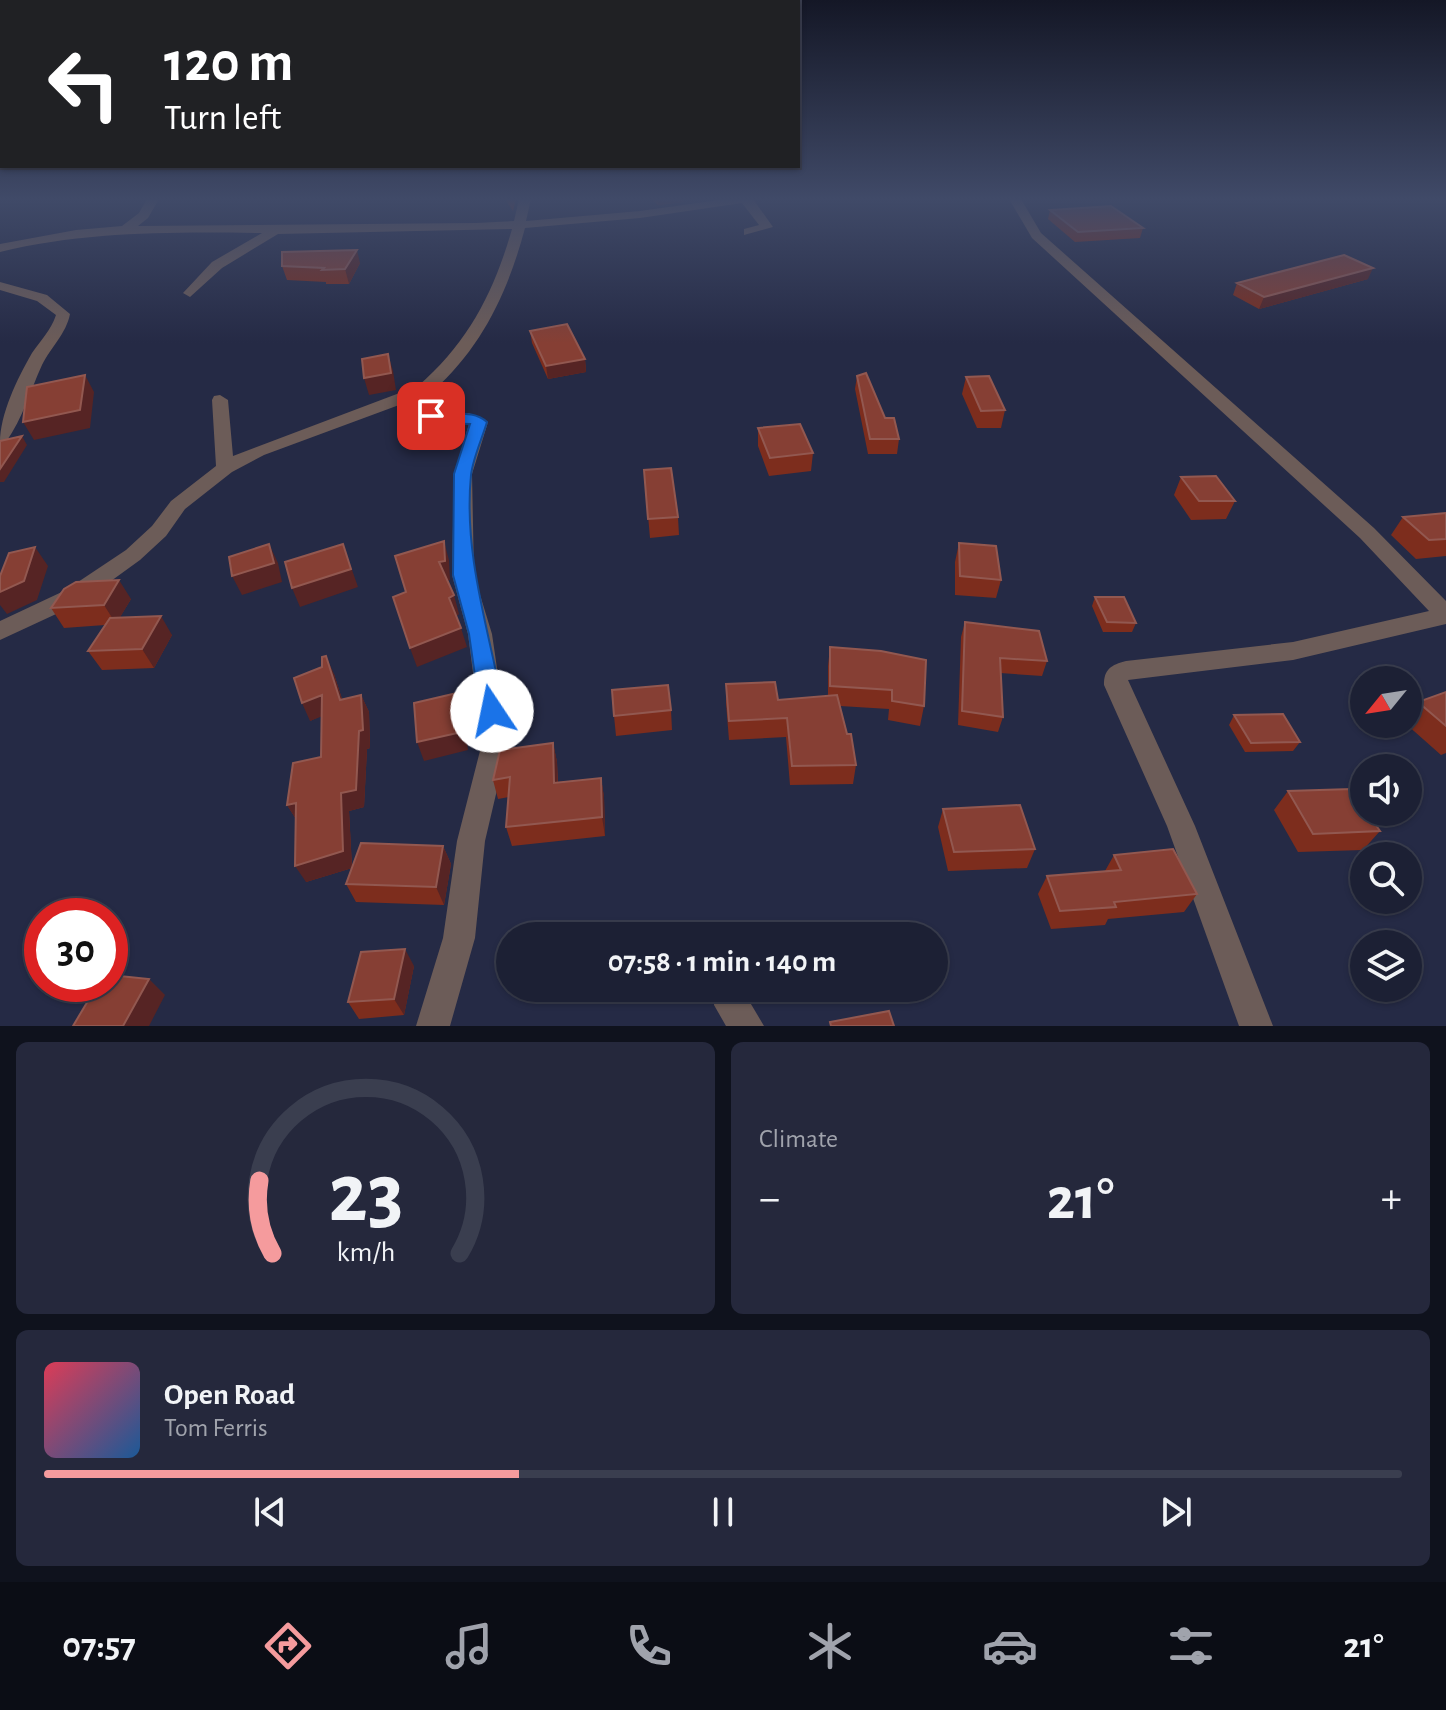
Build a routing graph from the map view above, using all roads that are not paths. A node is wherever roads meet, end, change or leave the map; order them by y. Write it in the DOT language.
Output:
graph roads {
  1 [pos="248,247"];
  2 [pos="514,247"];
  3 [pos="1049,247"];
  4 [pos="0,286"];
  5 [pos="190,293"];
  6 [pos="424,390"];
  7 [pos="220,400"];
  8 [pos="0,438"];
  9 [pos="225,468"];
  10 [pos="1446,616"];
  11 [pos="0,631"];
  12 [pos="731,1002"];
  13 [pos="433,1026"];
  14 [pos="747,1026"];
  15 [pos="1256,1026"];
  1 -- 5 [label="street"];
  2 -- 6 [label="street"];
  3 -- 10 [label="street"];
  4 -- 8 [label="street"];
  6 -- 9 [label="street"];
  6 -- 13 [label="street"];
  7 -- 9 [label="street"];
  9 -- 11 [label="street"];
  10 -- 15 [label="street"];
  12 -- 14 [label="street"];
}
